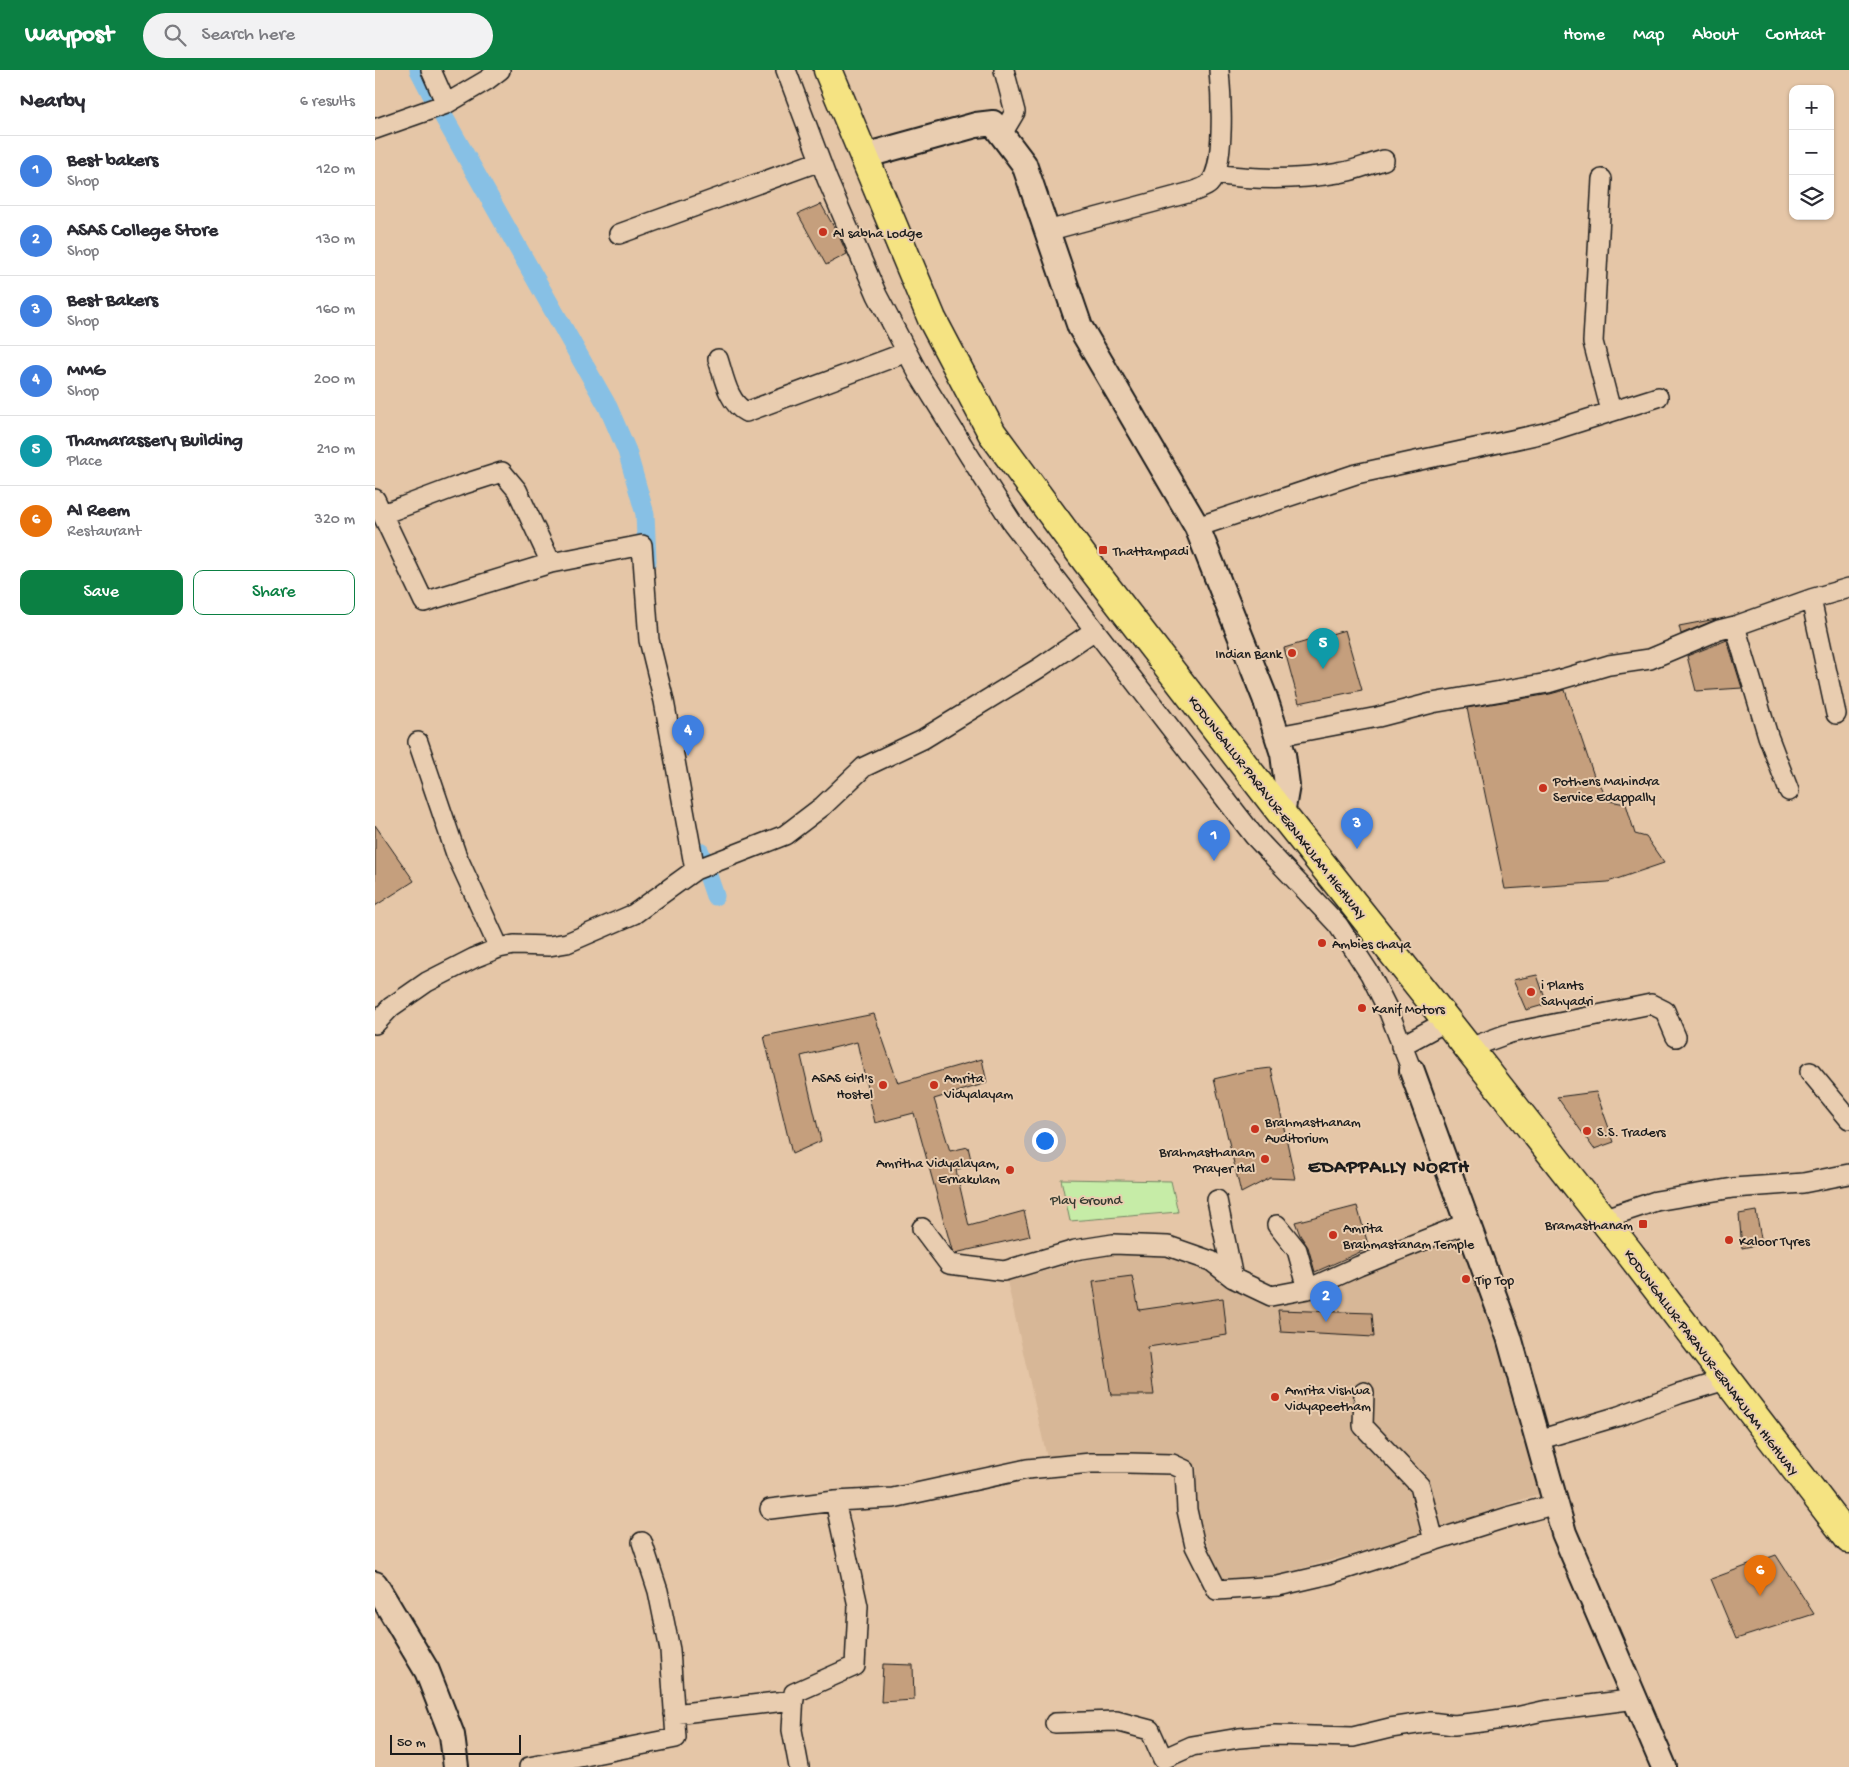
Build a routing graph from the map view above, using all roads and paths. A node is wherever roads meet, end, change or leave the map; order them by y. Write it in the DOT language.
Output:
graph roads {
  1 [pos="431,70"];
  2 [pos="500,70"];
  3 [pos="786,70"];
  4 [pos="828,70"];
  5 [pos="1004,70"];
  6 [pos="1219,70"];
  7 [pos="441,106"];
  8 [pos="375,129"];
  9 [pos="1002,134"];
  10 [pos="864,156"];
  11 [pos="1384,160"];
  12 [pos="821,161"];
  13 [pos="1215,174"];
  14 [pos="1602,179"];
  15 [pos="1047,231"];
  16 [pos="619,234"];
  17 [pos="907,352"];
  18 [pos="718,359"];
  19 [pos="1658,397"];
  20 [pos="1611,411"];
  21 [pos="378,507"];
  22 [pos="1197,527"];
  23 [pos="551,563"];
  24 [pos="1849,588"];
  25 [pos="1811,599"];
  26 [pos="1735,626"];
  27 [pos="1095,630"];
  28 [pos="1836,714"];
  29 [pos="1278,736"];
  30 [pos="418,742"];
  31 [pos="1789,791"];
  32 [pos="1282,814"];
  33 [pos="702,867"];
  34 [pos="1349,919"];
  35 [pos="499,948"];
  36 [pos="1447,1020"];
  37 [pos="375,1024"];
  38 [pos="1676,1037"];
  39 [pos="1401,1046"];
  40 [pos="1469,1048"];
  41 [pos="1412,1071"];
  42 [pos="1810,1072"];
  43 [pos="1849,1119"];
  44 [pos="1849,1174"];
  45 [pos="1217,1200"];
  46 [pos="1602,1218"];
  47 [pos="1467,1223"];
  48 [pos="1277,1225"];
  49 [pos="922,1228"];
  50 [pos="1233,1278"];
  51 [pos="1308,1289"];
  52 [pos="1726,1380"];
  53 [pos="1364,1392"];
  54 [pos="1538,1440"];
  55 [pos="835,1501"];
  56 [pos="1555,1504"];
  57 [pos="770,1510"];
  58 [pos="1849,1539"];
  59 [pos="1434,1541"];
  60 [pos="642,1542"];
  61 [pos="375,1584"];
  62 [pos="1636,1699"];
  63 [pos="794,1700"];
  64 [pos="674,1714"];
  65 [pos="1055,1723"];
  66 [pos="456,1767"];
  67 [pos="529,1767"];
  68 [pos="799,1767"];
  69 [pos="1664,1767"];
  1 -- 7 [label="street"];
  2 -- 7 [label="street"];
  3 -- 12 [label="street"];
  4 -- 10 [label="highway, KODUNGALLUR-PARAVUR-ERNAKULAM HIGHWAY"];
  5 -- 9 [label="street"];
  6 -- 13 [label="street"];
  7 -- 8 [label="street"];
  9 -- 10 [label="street"];
  9 -- 15 [label="street"];
  10 -- 32 [label="highway, KODUNGALLUR-PARAVUR-ERNAKULAM HIGHWAY"];
  11 -- 13 [label="street"];
  12 -- 16 [label="street"];
  12 -- 17 [label="street"];
  13 -- 15 [label="street"];
  14 -- 20 [label="street"];
  15 -- 22 [label="street"];
  17 -- 18 [label="street"];
  17 -- 27 [label="street"];
  19 -- 20 [label="street"];
  20 -- 22 [label="street"];
  21 -- 23 [label="street"];
  21 -- 23 [label="street"];
  22 -- 29 [label="street"];
  23 -- 33 [label="street"];
  24 -- 25 [label="street"];
  25 -- 26 [label="street"];
  25 -- 28 [label="street"];
  26 -- 29 [label="street"];
  26 -- 31 [label="street"];
  27 -- 33 [label="street"];
  27 -- 34 [label="street"];
  29 -- 32 [label="street"];
  30 -- 35 [label="street"];
  32 -- 34 [label="highway, KODUNGALLUR-PARAVUR-ERNAKULAM HIGHWAY"];
  33 -- 35 [label="street"];
  34 -- 36 [label="highway, KODUNGALLUR-PARAVUR-ERNAKULAM HIGHWAY"];
  34 -- 39 [label="street"];
  35 -- 37 [label="street"];
  36 -- 39 [label="street"];
  36 -- 40 [label="highway, KODUNGALLUR-PARAVUR-ERNAKULAM HIGHWAY"];
  38 -- 40 [label="street"];
  39 -- 41 [label="street"];
  40 -- 46 [label="highway, KODUNGALLUR-PARAVUR-ERNAKULAM HIGHWAY"];
  41 -- 47 [label="street"];
  42 -- 43 [label="street"];
  44 -- 46 [label="street"];
  45 -- 50 [label="street"];
  46 -- 52 [label="highway, KODUNGALLUR-PARAVUR-ERNAKULAM HIGHWAY"];
  47 -- 51 [label="street"];
  47 -- 54 [label="street"];
  48 -- 51 [label="street"];
  49 -- 50 [label="street"];
  50 -- 51 [label="street"];
  52 -- 54 [label="street"];
  52 -- 58 [label="highway, KODUNGALLUR-PARAVUR-ERNAKULAM HIGHWAY"];
  53 -- 59 [label="street"];
  54 -- 56 [label="street"];
  55 -- 57 [label="street"];
  55 -- 59 [label="street"];
  55 -- 63 [label="street"];
  56 -- 59 [label="street"];
  56 -- 62 [label="street"];
  60 -- 64 [label="street"];
  61 -- 66 [label="street"];
  62 -- 65 [label="street"];
  62 -- 69 [label="street"];
  63 -- 64 [label="street"];
  63 -- 68 [label="street"];
  64 -- 67 [label="street"];
}
